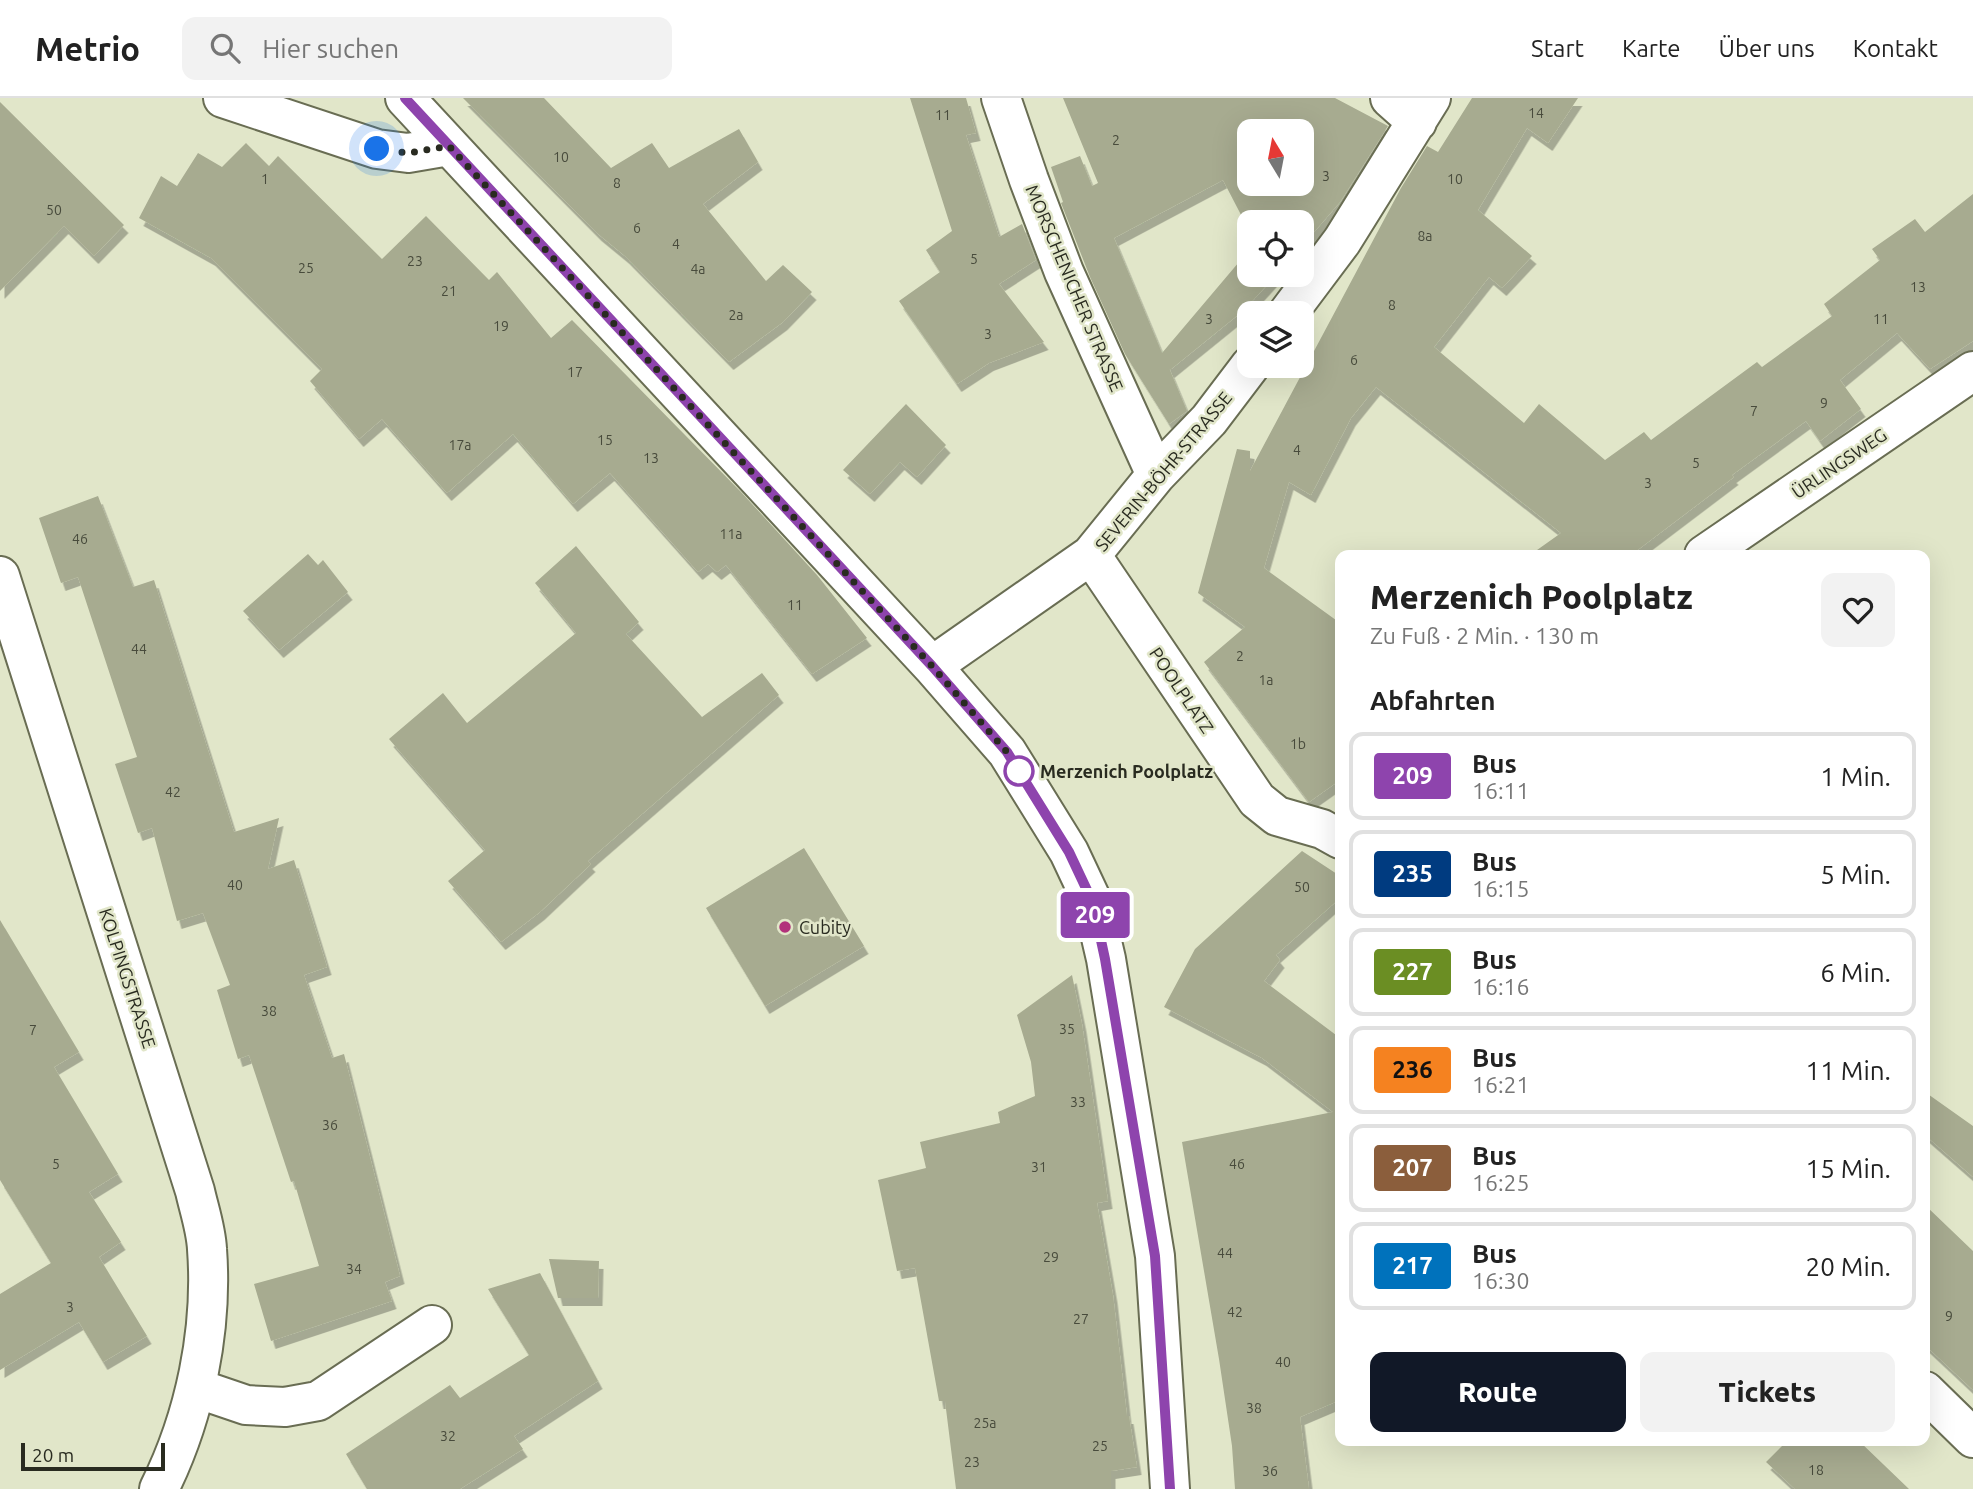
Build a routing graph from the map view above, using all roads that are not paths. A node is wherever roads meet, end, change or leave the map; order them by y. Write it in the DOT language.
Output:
graph roads {
  1 [pos="223,98"];
  2 [pos="405,98"];
  3 [pos="1001,98"];
  4 [pos="1413,106"];
  5 [pos="449,146"];
  6 [pos="1297,301"];
  7 [pos="1973,371"];
  8 [pos="1241,378"];
  9 [pos="1156,475"];
  10 [pos="1711,550"];
  11 [pos="1091,555"];
  12 [pos="0,576"];
  13 [pos="932,666"];
  14 [pos="1334,827"];
  15 [pos="432,1325"];
  16 [pos="196,1388"];
  17 [pos="1930,1396"];
  18 [pos="1973,1438"];
  19 [pos="159,1489"];
  20 [pos="1170,1489"];
  1 -- 5 [label="street"];
  2 -- 5 [label="street"];
  3 -- 9 [label="street, MORSCHENICHER STRASSE"];
  4 -- 6 [label="street"];
  5 -- 13 [label="street"];
  7 -- 10 [label="street, ÜRLINGSWEG"];
  8 -- 9 [label="street, SEVERIN-BÖHR-STRASSE"];
  9 -- 11 [label="street, SEVERIN-BÖHR-STRASSE"];
  11 -- 13 [label="street, SEVERIN-BÖHR-STRASSE"];
  11 -- 14 [label="street, POOLPLATZ"];
  12 -- 16 [label="street, KOLPINGSTRASSE"];
  13 -- 20 [label="street"];
  15 -- 16 [label="street"];
  16 -- 19 [label="street, KOLPINGSTRASSE"];
  17 -- 18 [label="street"];
}
